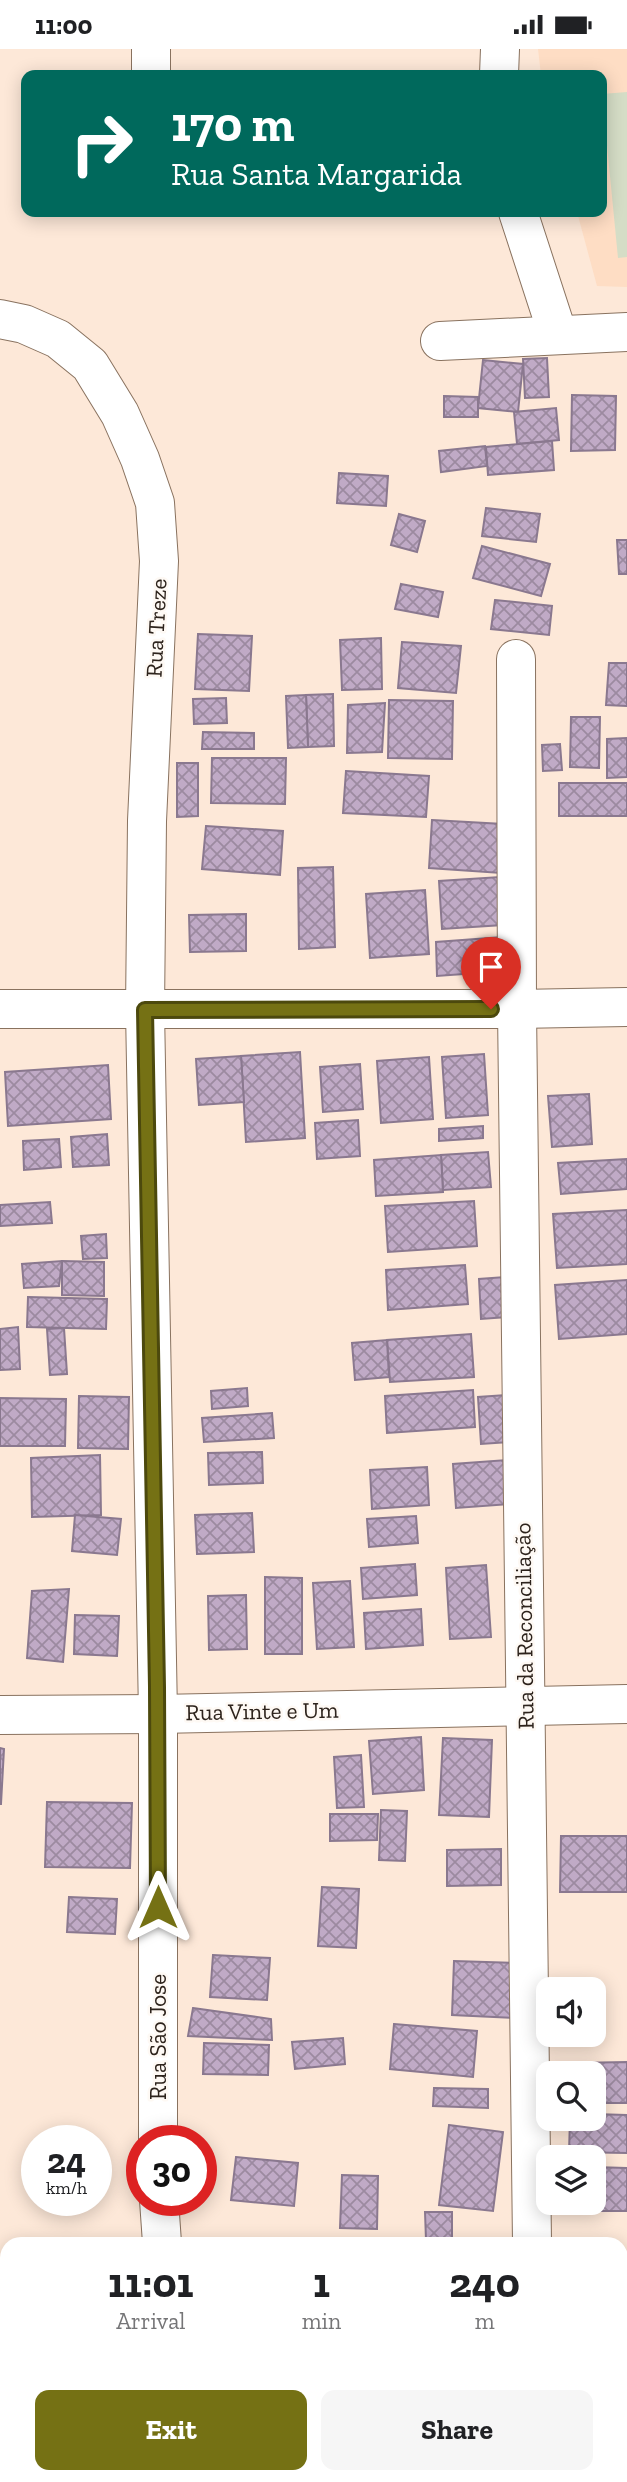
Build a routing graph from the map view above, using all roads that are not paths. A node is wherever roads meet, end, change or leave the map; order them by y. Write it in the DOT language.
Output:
graph roads {
  1 [pos="151,49"];
  2 [pos="500,49"];
  3 [pos="151,70"];
  4 [pos="499,70"];
  5 [pos="520,217"];
  6 [pos="0,320"];
  7 [pos="627,332"];
  8 [pos="558,335"];
  9 [pos="440,341"];
  10 [pos="516,659"];
  11 [pos="627,1007"];
  12 [pos="0,1009"];
  13 [pos="517,1009"];
  14 [pos="145,1010"];
  15 [pos="627,1704"];
  16 [pos="524,1705"];
  17 [pos="158,1714"];
  18 [pos="0,1715"];
  19 [pos="158,2125"];
  20 [pos="160,2216"];
  21 [pos="162,2237"];
  22 [pos="532,2237"];
  1 -- 3 [label="street"];
  2 -- 4 [label="street"];
  5 -- 8 [label="street"];
  6 -- 14 [label="street, Rua Treze"];
  7 -- 8 [label="street"];
  8 -- 9 [label="street"];
  10 -- 13 [label="street, Rua da Reconciliação"];
  11 -- 13 [label="street"];
  12 -- 14 [label="street"];
  13 -- 14 [label="street"];
  13 -- 16 [label="street, Rua da Reconciliação"];
  14 -- 17 [label="street, Rua São Jose"];
  15 -- 16 [label="street, Rua Vinte e Um"];
  16 -- 17 [label="street, Rua Vinte e Um"];
  16 -- 22 [label="street, Rua da Reconciliação"];
  17 -- 18 [label="street, Rua Vinte e Um"];
  17 -- 19 [label="street, Rua São Jose"];
  20 -- 21 [label="street"];
}
